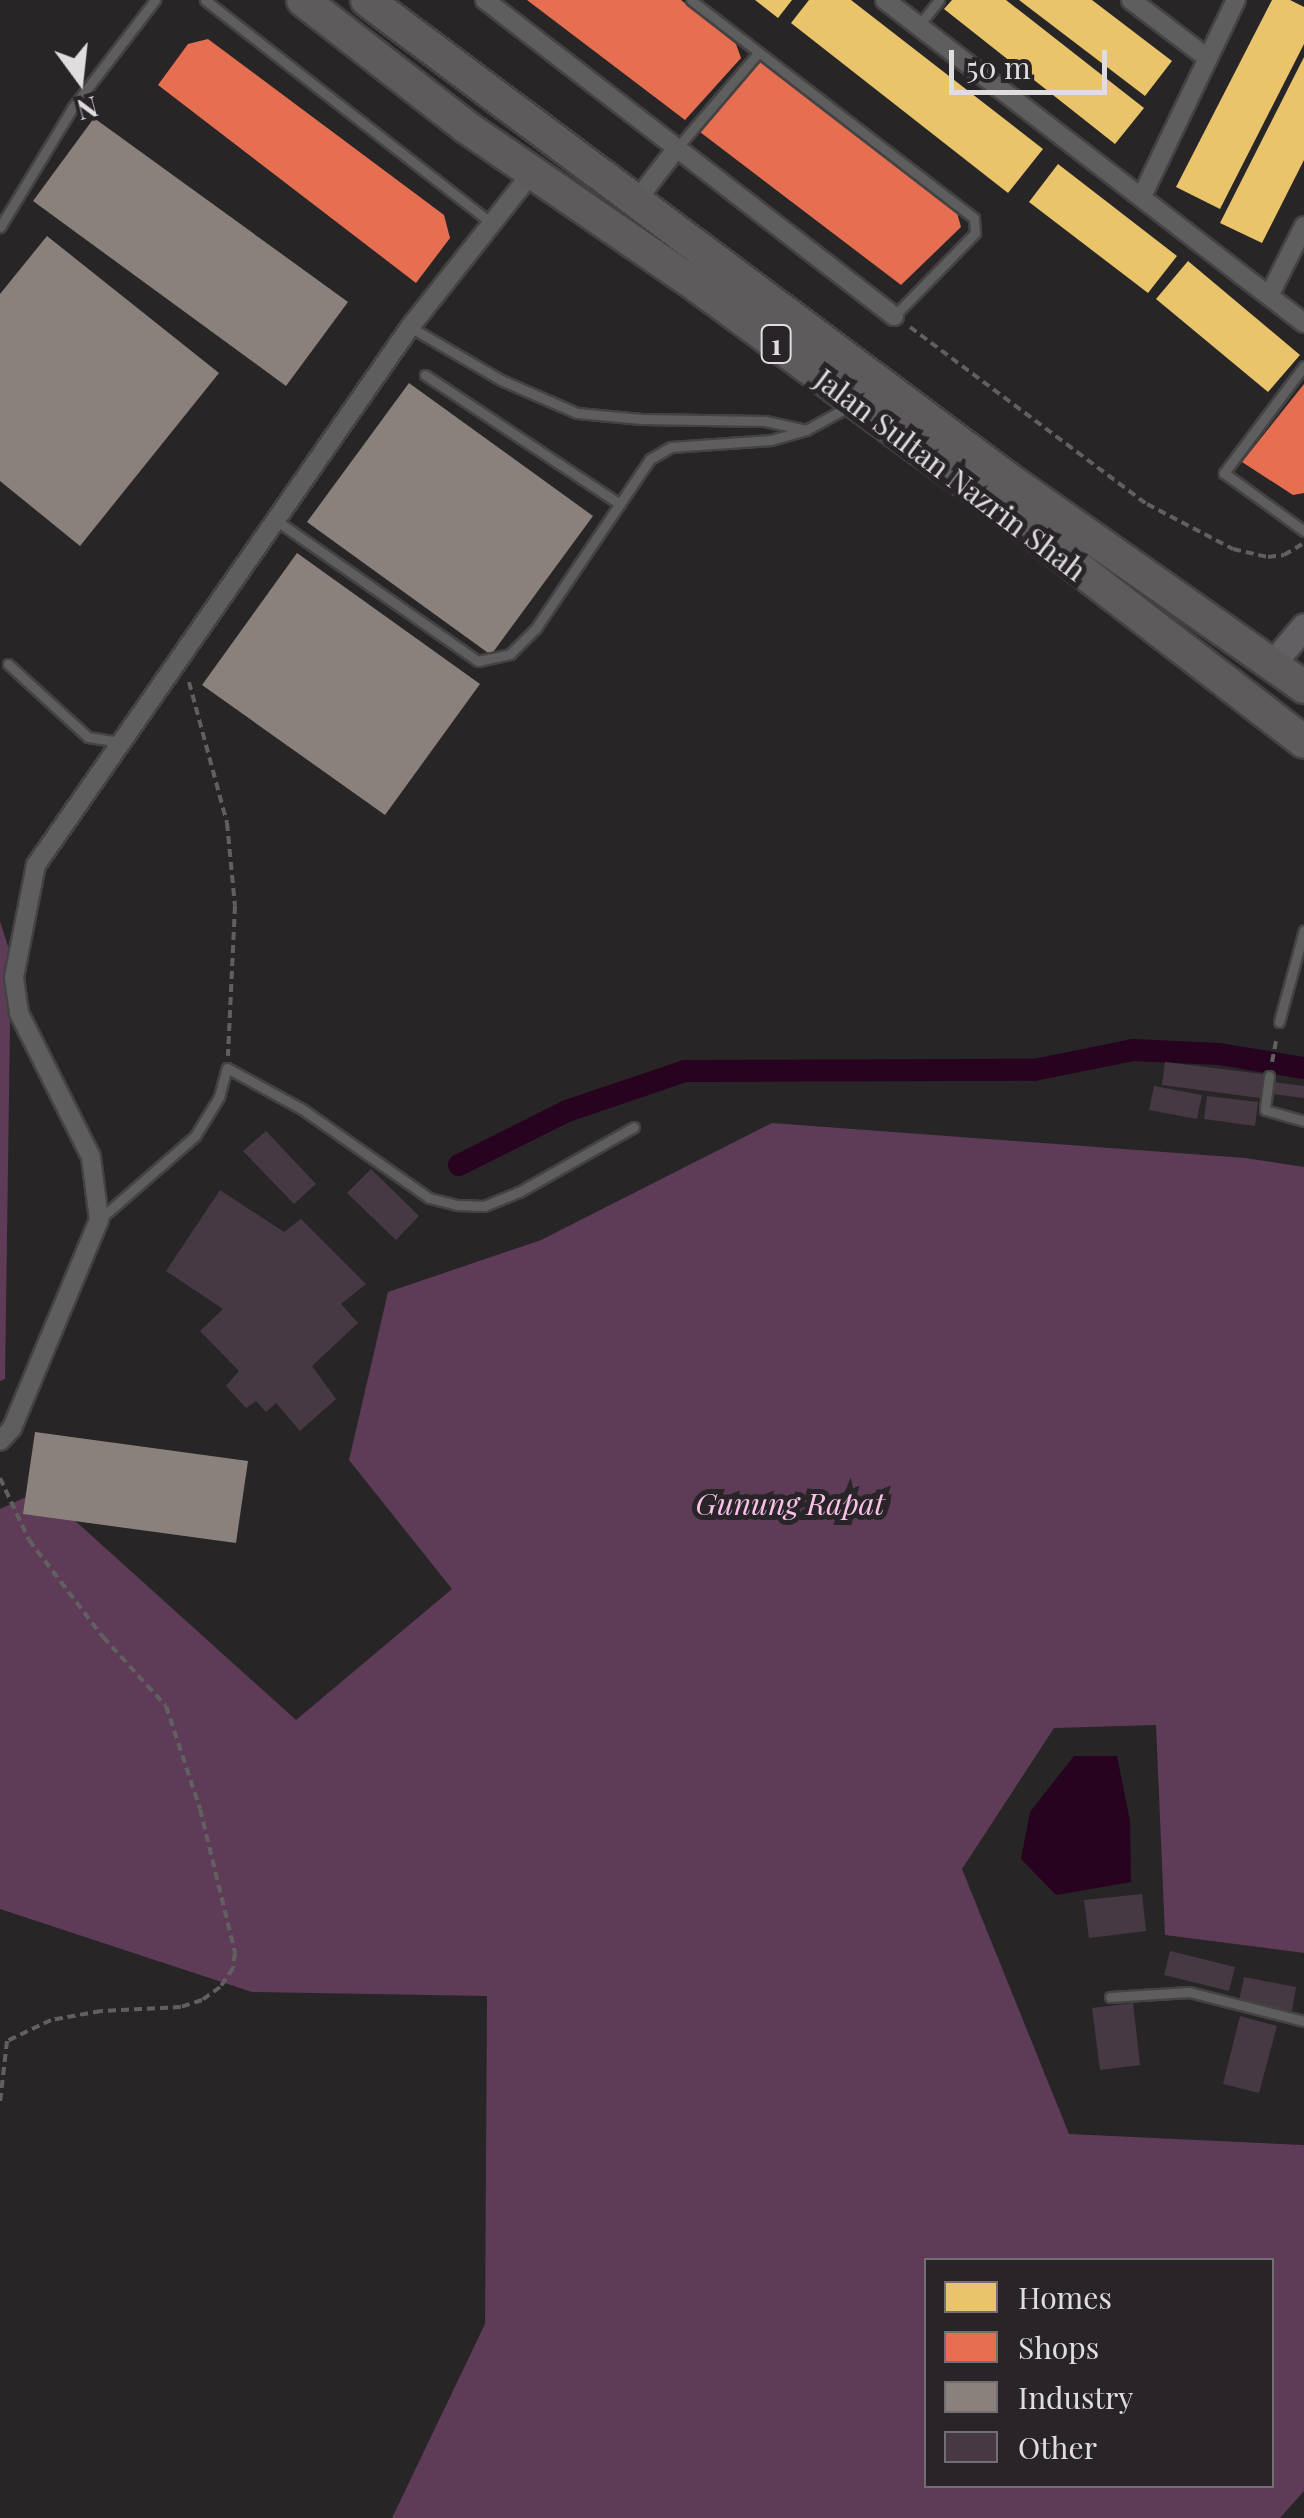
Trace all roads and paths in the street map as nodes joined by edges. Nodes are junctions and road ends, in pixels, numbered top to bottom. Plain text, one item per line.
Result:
1 (154, 0) edge
2 (205, 0) edge
3 (303, 0) edge
4 (367, 0) edge
5 (486, 0) edge
6 (691, 0) edge
7 (885, 0) edge
8 (939, 0) edge
9 (1131, 0) edge
10 (1236, 0) edge
11 (919, 26) junction
12 (758, 53) junction
13 (1206, 57) junction
14 (677, 148) junction
15 (534, 170) junction
16 (1142, 196) junction
17 (636, 200) junction
18 (494, 224) junction
19 (1304, 226) edge
20 (0, 227) edge
21 (1270, 294) junction
22 (894, 316) junction
23 (1304, 323) edge
24 (410, 327) junction
25 (1304, 366) edge
26 (424, 375) dead end
27 (855, 403) junction
28 (806, 430) junction
29 (620, 504) junction
30 (277, 521) junction
31 (1304, 530) edge
32 (1304, 542) edge
33 (1304, 626) edge
34 (1178, 646) junction
35 (184, 658) junction
36 (1274, 663) junction
37 (8, 664) dead end
38 (1304, 687) edge
39 (1304, 738) edge
40 (119, 742) junction
41 (1304, 930) edge
42 (1280, 1022) joint
43 (226, 1068) junction
44 (1269, 1076) joint
45 (1304, 1121) edge
46 (634, 1127) dead end
47 (99, 1220) junction
48 (0, 1441) edge
49 (0, 1478) edge
50 (1110, 1996) dead end
51 (1304, 2021) edge
52 (0, 2102) edge

1 - 20 lane
2 - 18 lane
3 - 15 highway, Jalan Sultan Nazrin Shah / 1
4 - 17 highway, Jalan Sultan Nazrin Shah / 1
5 - 14 street
6 - 12 lane
7 - 11 street
8 - 11 lane
9 - 13 street
10 - 13 street
11 - 16 street
12 - 14 lane
12 - 22 lane
13 - 16 street
14 - 17 street
14 - 22 street
15 - 18 street
15 - 27 highway, Jalan Sultan Nazrin Shah / 1
16 - 21 street
17 - 36 highway, Jalan Sultan Nazrin Shah / 1
18 - 24 street
19 - 21 street
21 - 23 street
22 - 32 path
24 - 28 lane
24 - 30 street
25 - 31 lane
26 - 29 lane
27 - 28 lane
27 - 34 highway, Jalan Sultan Nazrin Shah / 1
28 - 29 lane
29 - 30 lane
30 - 35 street
33 - 36 street
34 - 36 highway
34 - 39 highway, Jalan Sultan Nazrin Shah / 1
35 - 40 street
35 - 43 path
36 - 38 highway, Jalan Sultan Nazrin Shah / 1
36 - 39 highway
37 - 40 lane
40 - 47 street
41 - 42 lane
42 - 44 path
43 - 46 lane
43 - 47 lane
44 - 45 lane
47 - 48 street
49 - 52 path
50 - 51 lane

